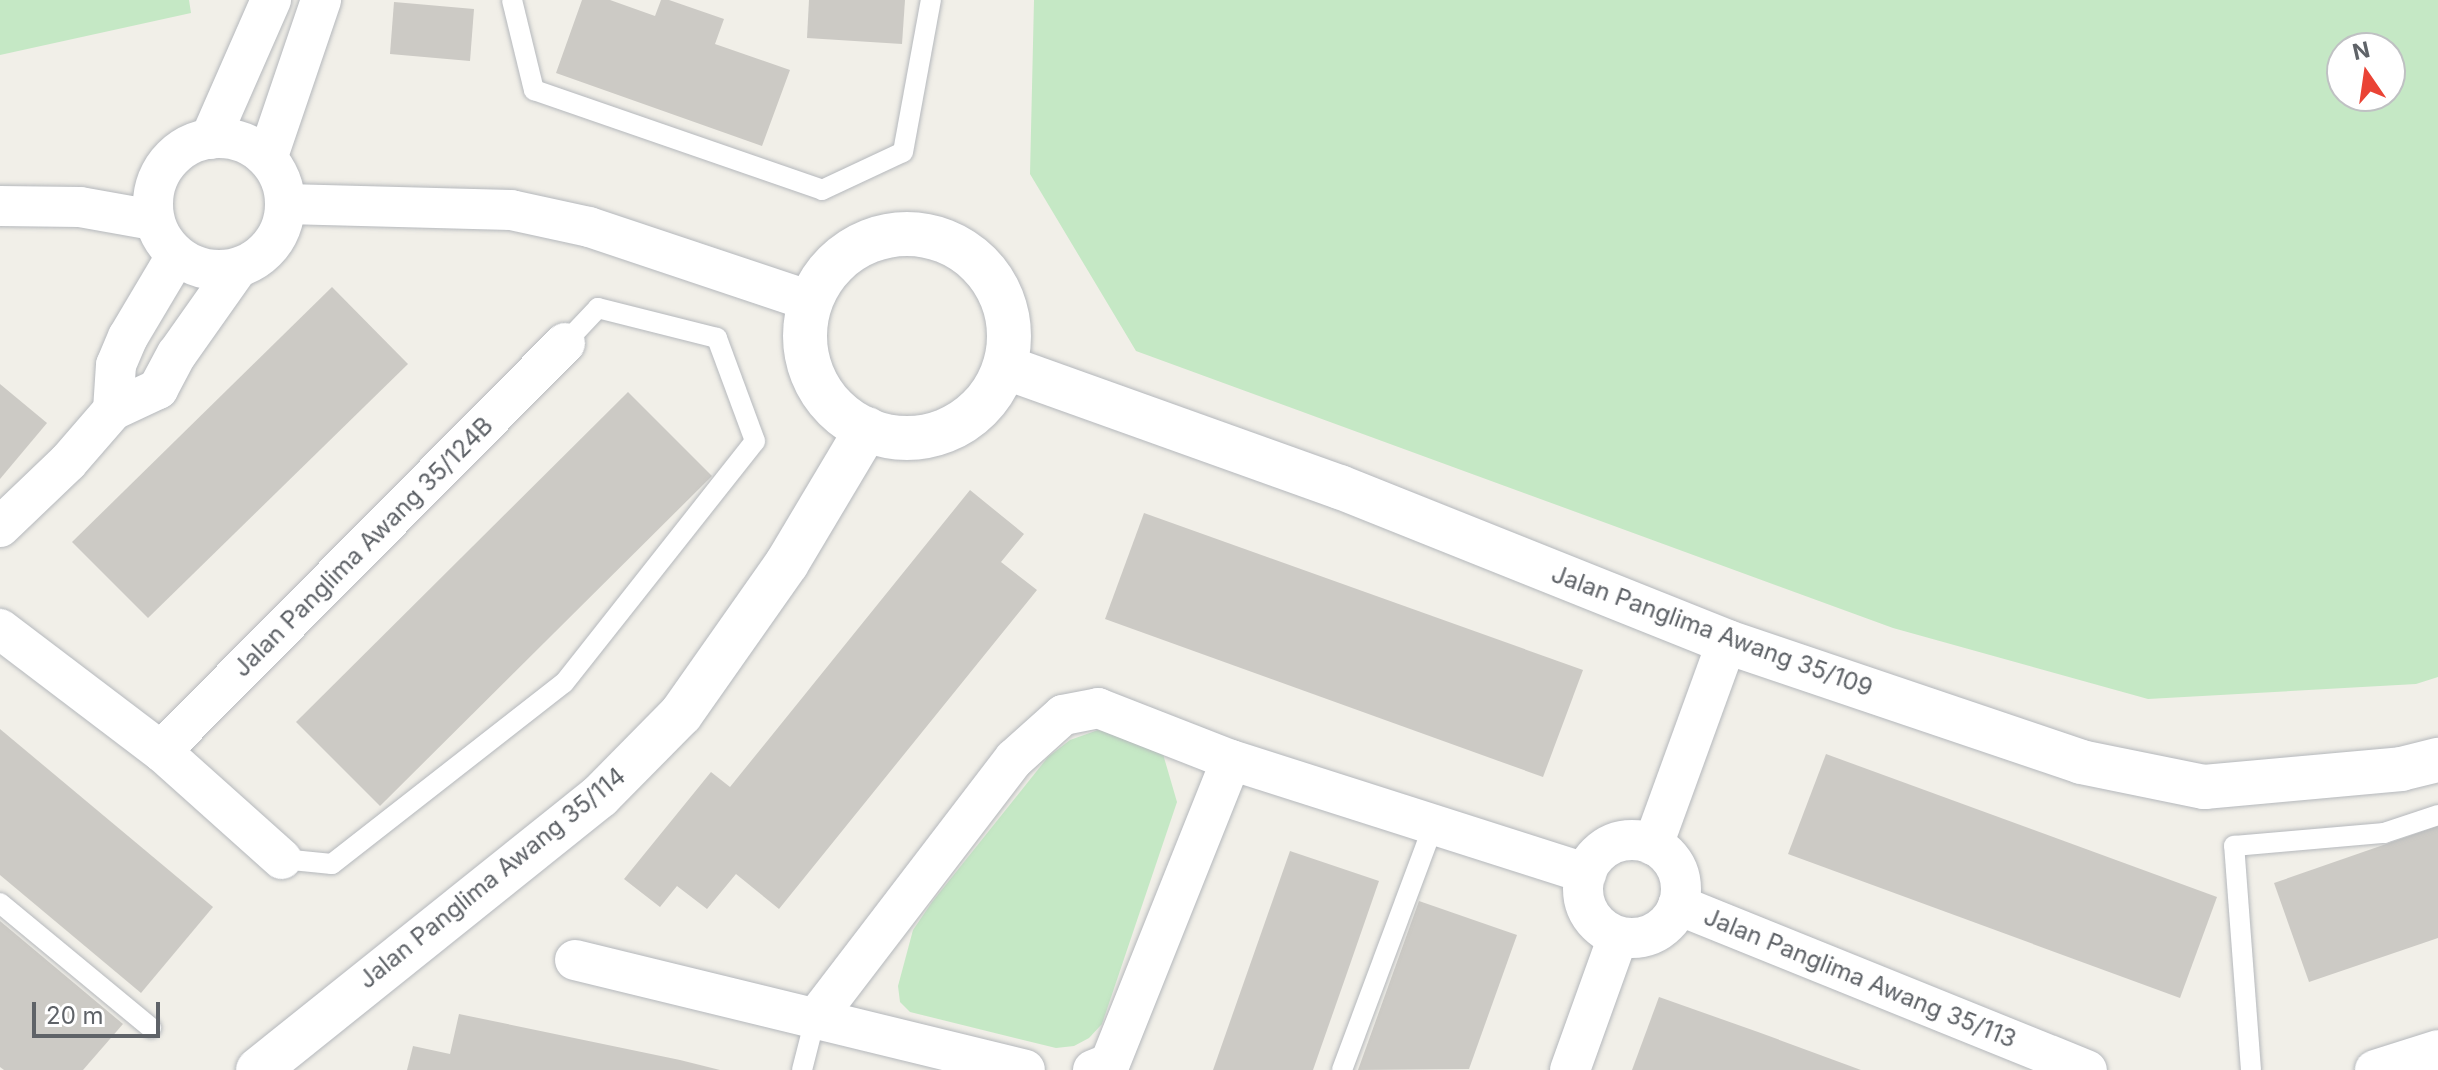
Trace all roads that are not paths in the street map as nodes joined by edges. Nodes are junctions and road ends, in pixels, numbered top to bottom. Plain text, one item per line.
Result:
1 (271, 0) edge
2 (321, 0) edge
3 (512, 0) edge
4 (931, 0) edge
5 (210, 139) junction
6 (268, 156) junction
7 (286, 204) junction
8 (0, 206) edge
9 (153, 220) junction
10 (176, 256) junction
11 (237, 269) junction
12 (810, 301) junction
13 (565, 343) joint
14 (1007, 368) junction
15 (113, 410) junction
16 (867, 429) junction
17 (0, 527) edge
18 (0, 629) edge
19 (1727, 642) junction
20 (161, 751) junction
21 (1231, 760) junction
22 (2438, 760) edge
23 (2438, 815) edge
24 (1433, 826) junction
25 (1653, 845) junction
26 (282, 859) joint
27 (1586, 873) junction
28 (0, 903) edge
29 (1678, 905) junction
30 (1618, 937) junction
31 (575, 960) dead end
32 (815, 1019) junction
33 (151, 1028) dead end
34 (2438, 1050) edge
35 (258, 1070) edge
36 (802, 1070) edge
37 (1025, 1070) edge
38 (1093, 1070) edge
39 (1342, 1070) edge
40 (1570, 1070) edge
41 (2087, 1070) edge
42 (2251, 1070) edge
43 (2375, 1070) edge

1 - 5 street
2 - 6 street
3 - 4 lane
5 - 6 street
5 - 9 street
6 - 7 street
7 - 11 street
7 - 12 street
8 - 9 street
9 - 10 street
10 - 11 street
10 - 15 street
11 - 15 street
12 - 14 street
12 - 16 street
13 - 20 street, Jalan Panglima Awang 35/124B
13 - 26 lane
14 - 16 street
14 - 19 street, Jalan Panglima Awang 35/109
15 - 17 street
16 - 35 street, Jalan Panglima Awang 35/114
18 - 20 street
19 - 22 street, Jalan Panglima Awang 35/109
19 - 25 street
20 - 26 street
21 - 24 street
21 - 32 street
21 - 38 street
23 - 42 lane
24 - 27 street
24 - 39 lane
25 - 27 street
25 - 29 street
27 - 30 street
28 - 33 lane
29 - 30 street
29 - 41 street, Jalan Panglima Awang 35/113
30 - 40 street
31 - 32 street
32 - 36 lane
32 - 37 street
34 - 43 street

